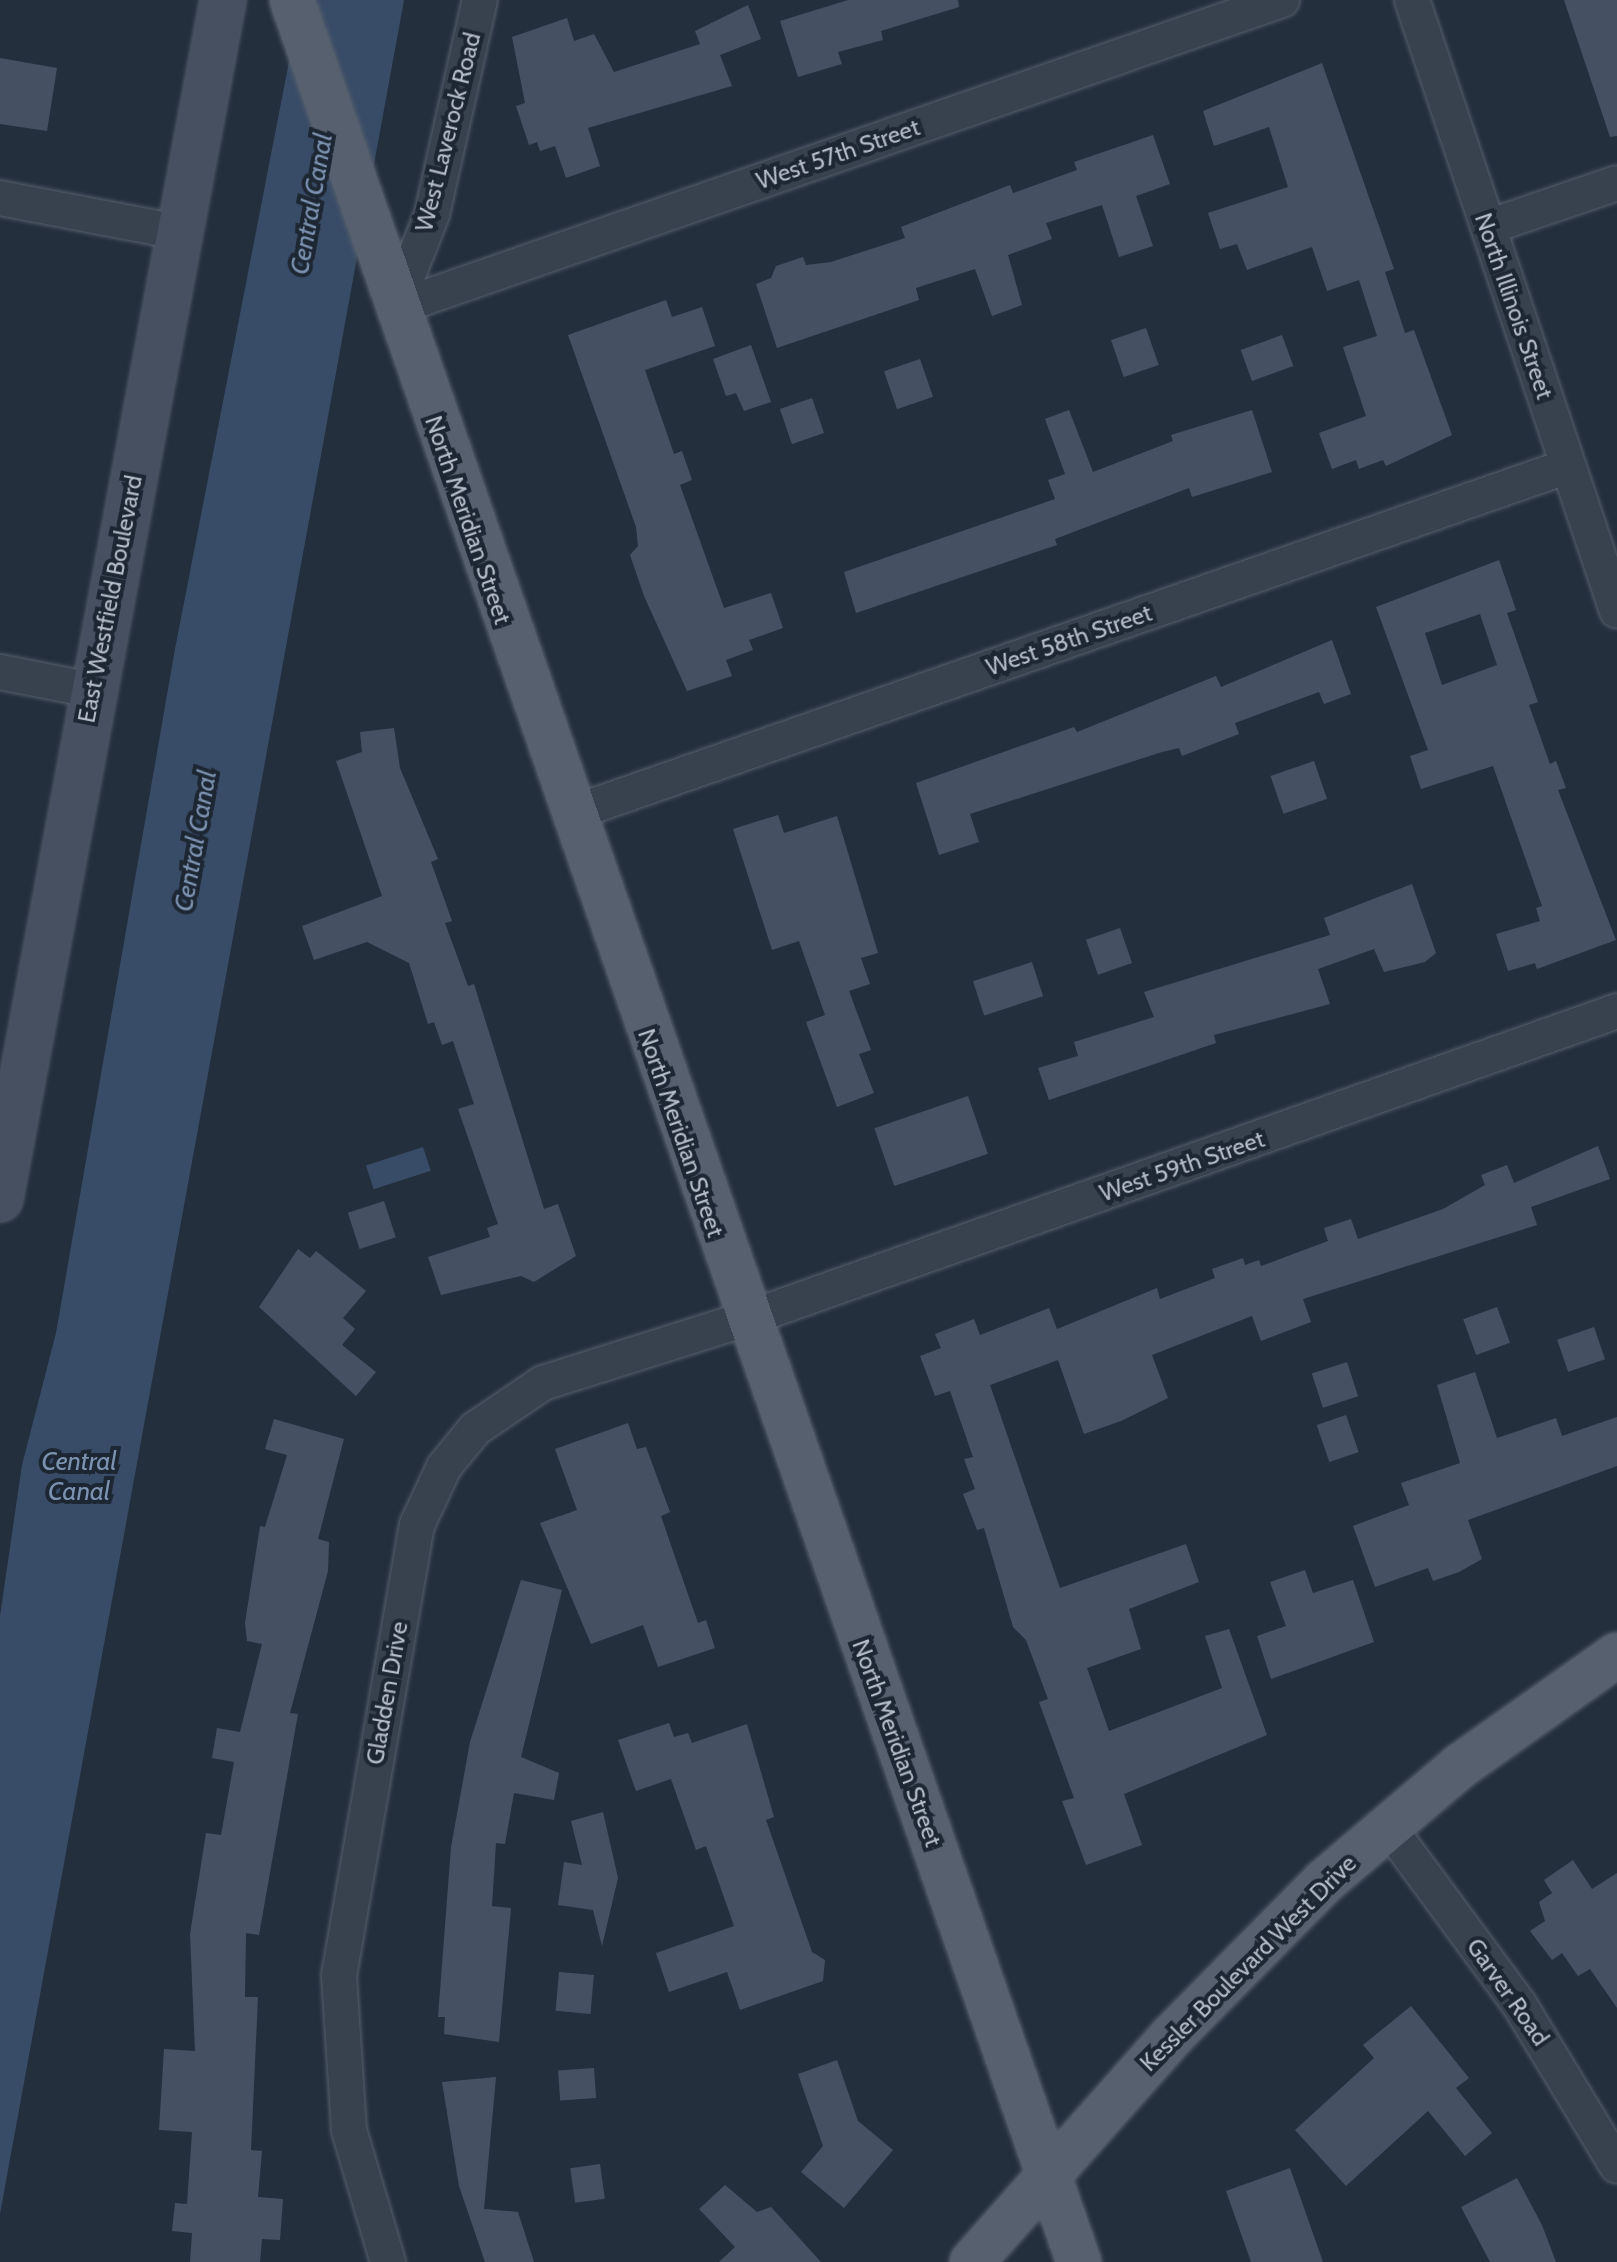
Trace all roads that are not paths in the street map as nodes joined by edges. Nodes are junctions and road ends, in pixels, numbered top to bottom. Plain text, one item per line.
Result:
1 (223, 0) edge
2 (292, 0) edge
3 (480, 0) edge
4 (1282, 0) edge
5 (1412, 0) edge
6 (1617, 183) edge
7 (0, 198) edge
8 (1488, 227) junction
9 (178, 232) junction
10 (395, 308) junction
11 (1568, 466) junction
12 (1617, 611) edge
13 (0, 672) edge
14 (92, 690) junction
15 (570, 814) junction
16 (1617, 1011) edge
17 (0, 1199) edge
18 (746, 1319) junction
19 (1617, 1655) edge
20 (1387, 1825) junction
21 (1617, 2166) edge
22 (1050, 2174) junction
23 (388, 2262) edge
24 (972, 2262) edge
25 (1079, 2262) edge

1 - 9 main road, East Westfield Boulevard
2 - 10 main road, North Meridian Street
3 - 10 street, West Laverock Road
4 - 10 street, West 57th Street
5 - 8 street, North Illinois Street
6 - 8 street
7 - 9 street
8 - 11 street, North Illinois Street
9 - 14 main road, East Westfield Boulevard
10 - 15 main road, North Meridian Street
11 - 12 street, North Illinois Street
11 - 15 street, West 58th Street
13 - 14 street
14 - 17 main road, East Westfield Boulevard
15 - 18 main road, North Meridian Street
16 - 18 street, West 59th Street
18 - 22 main road, North Meridian Street
18 - 23 street, Gladden Drive
19 - 20 main road, Kessler Boulevard West Drive
20 - 21 street, Garver Road
20 - 22 main road, Kessler Boulevard West Drive
22 - 24 main road, Kessler Boulevard West Drive
22 - 25 main road, North Meridian Street

